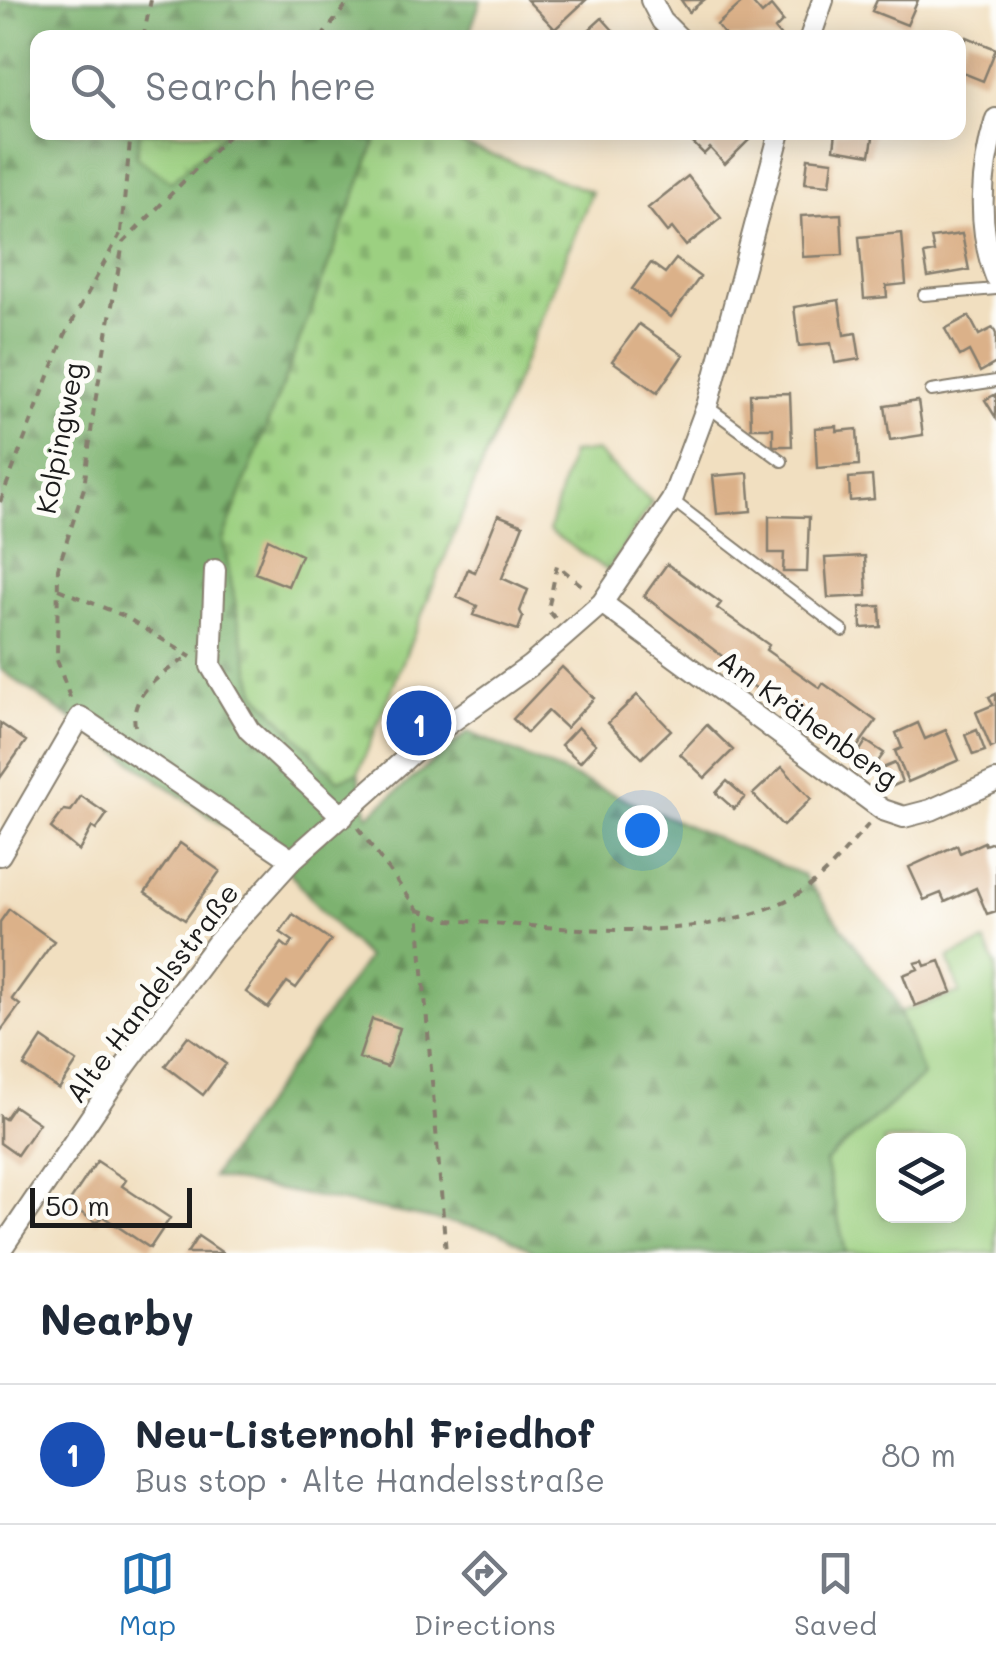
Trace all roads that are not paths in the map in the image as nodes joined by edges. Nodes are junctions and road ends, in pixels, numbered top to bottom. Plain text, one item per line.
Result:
1 (650, 0) edge
2 (823, 0) edge
3 (671, 30) edge
4 (813, 30) edge
5 (996, 119) edge
6 (778, 140) edge
7 (996, 277) edge
8 (996, 288) edge
9 (924, 295) dead end
10 (996, 381) edge
11 (932, 391) dead end
12 (707, 406) junction
13 (782, 460) dead end
14 (672, 500) junction
15 (215, 570) dead end
16 (602, 603) junction
17 (843, 631) dead end
18 (996, 781) edge
19 (344, 815) junction
20 (0, 855) edge
21 (292, 860) junction
22 (0, 1251) edge

1 - 3 street
2 - 4 street
5 - 7 street
6 - 12 street, Alte Handelsstraße
8 - 9 lane
10 - 11 lane
12 - 13 lane
12 - 14 street, Alte Handelsstraße
14 - 16 street, Alte Handelsstraße
14 - 17 lane
15 - 19 street
16 - 18 street, Am Krähenberg
16 - 19 street, Alte Handelsstraße
19 - 21 street, Alte Handelsstraße
20 - 21 street
21 - 22 street, Alte Handelsstraße

